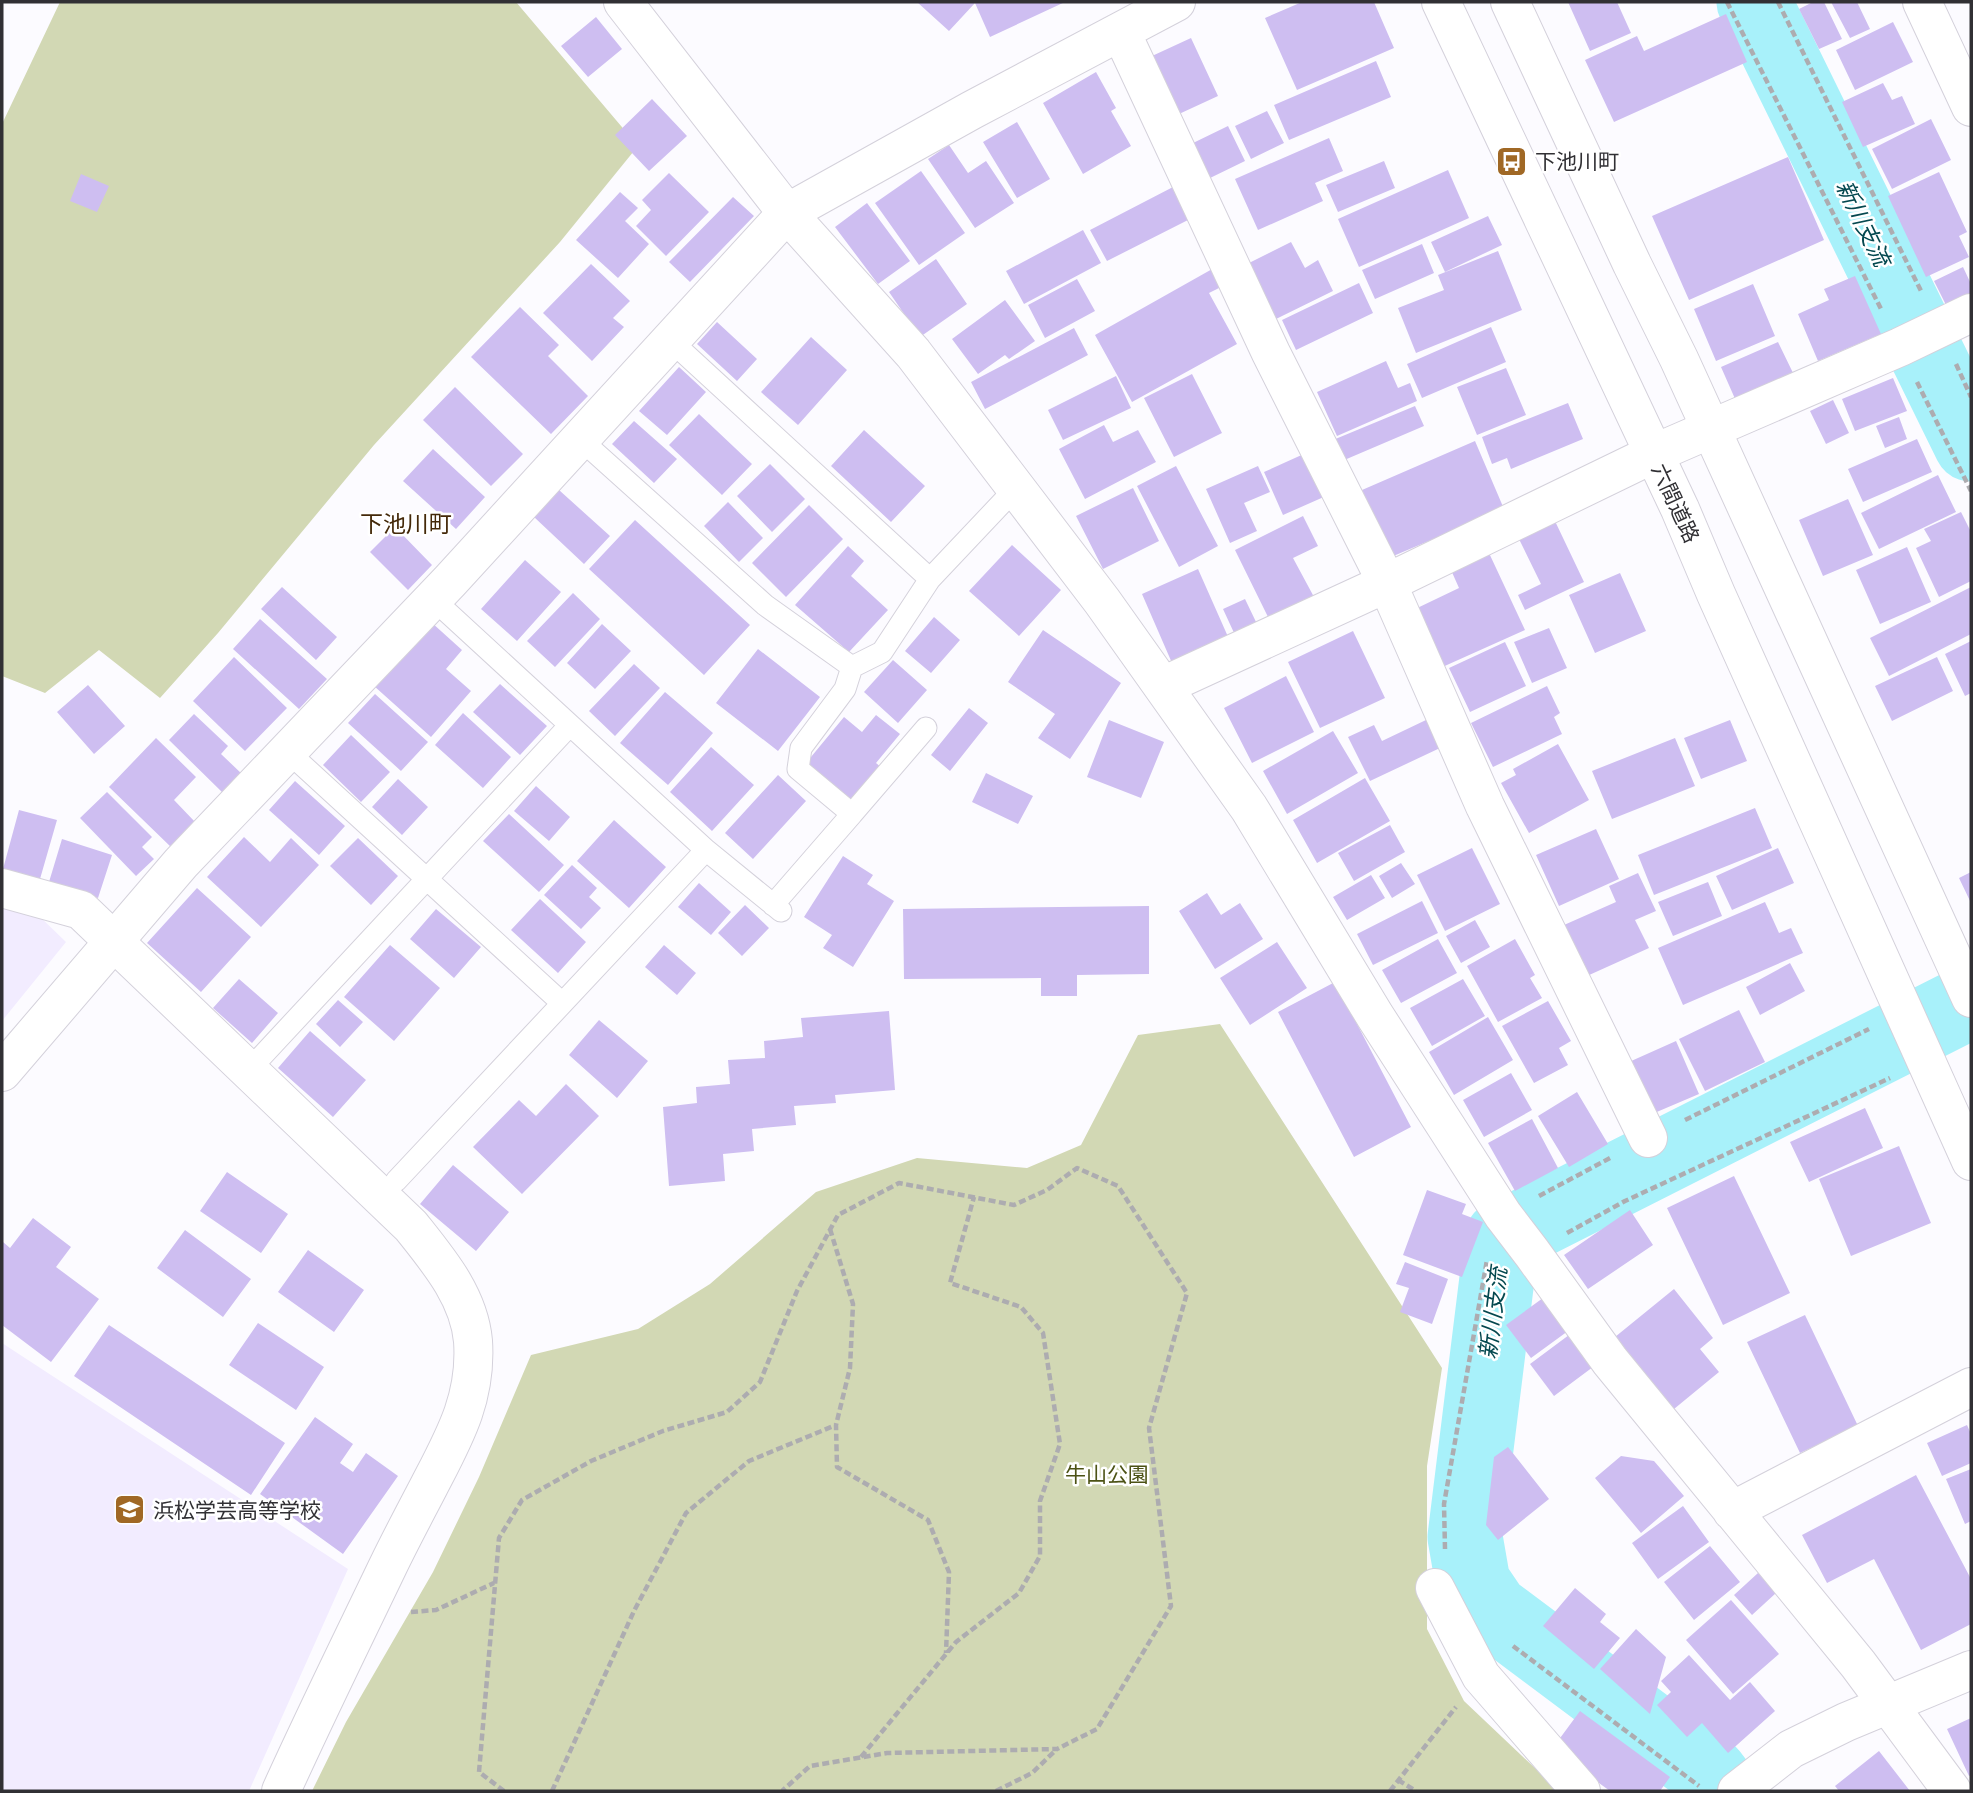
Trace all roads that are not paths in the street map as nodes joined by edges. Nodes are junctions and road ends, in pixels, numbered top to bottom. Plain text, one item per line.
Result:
1 (625, 2) edge
2 (1176, 2) edge
3 (1441, 2) edge
4 (1510, 2) edge
5 (1922, 2) edge
6 (1121, 32) junction
7 (1971, 107) edge
8 (787, 213) junction
9 (1955, 320) edge
10 (670, 340) junction
11 (1712, 429) junction
12 (580, 439) junction
13 (1653, 454) junction
14 (1016, 488) junction
15 (930, 579) junction
16 (1387, 583) junction
17 (433, 599) junction
18 (852, 667) junction
19 (1163, 686) junction
20 (570, 724) junction
21 (926, 728) dead end
22 (287, 751) junction
23 (852, 814) junction
24 (706, 850) junction
25 (426, 878) junction
26 (2, 888) edge
27 (113, 942) junction
28 (1967, 990) edge
29 (562, 1003) junction
30 (2, 1072) edge
31 (248, 1072) junction
32 (1648, 1138) road end
33 (1971, 1161) edge
34 (396, 1181) dead end
35 (1971, 1387) edge
36 (1732, 1511) junction
37 (1435, 1588) dead end
38 (1971, 1670) edge
39 (1888, 1705) junction
40 (1727, 1790) edge
41 (281, 1791) edge
42 (1581, 1791) edge
43 (1952, 1791) edge

1 - 8 street
2 - 6 street
3 - 13 street, 六間道路
4 - 11 street
5 - 7 street
6 - 8 street
6 - 16 street
8 - 10 street
8 - 14 street
9 - 11 street
10 - 12 street
10 - 15 lane
11 - 13 street
11 - 28 street
12 - 17 street
12 - 18 lane
13 - 16 street
13 - 33 street, 六間道路
14 - 15 lane
14 - 19 street
15 - 18 lane
16 - 19 street
16 - 32 street
17 - 20 lane
17 - 22 street
18 - 23 lane
19 - 36 street
20 - 24 lane
20 - 25 lane
21 - 23 lane
22 - 25 lane
22 - 27 street
23 - 24 lane
24 - 29 lane
25 - 29 lane
25 - 31 lane
26 - 27 street
27 - 30 street
27 - 31 street
29 - 34 lane
31 - 41 street
35 - 36 street
36 - 39 street
37 - 42 street
38 - 39 street
39 - 40 street
39 - 43 street

